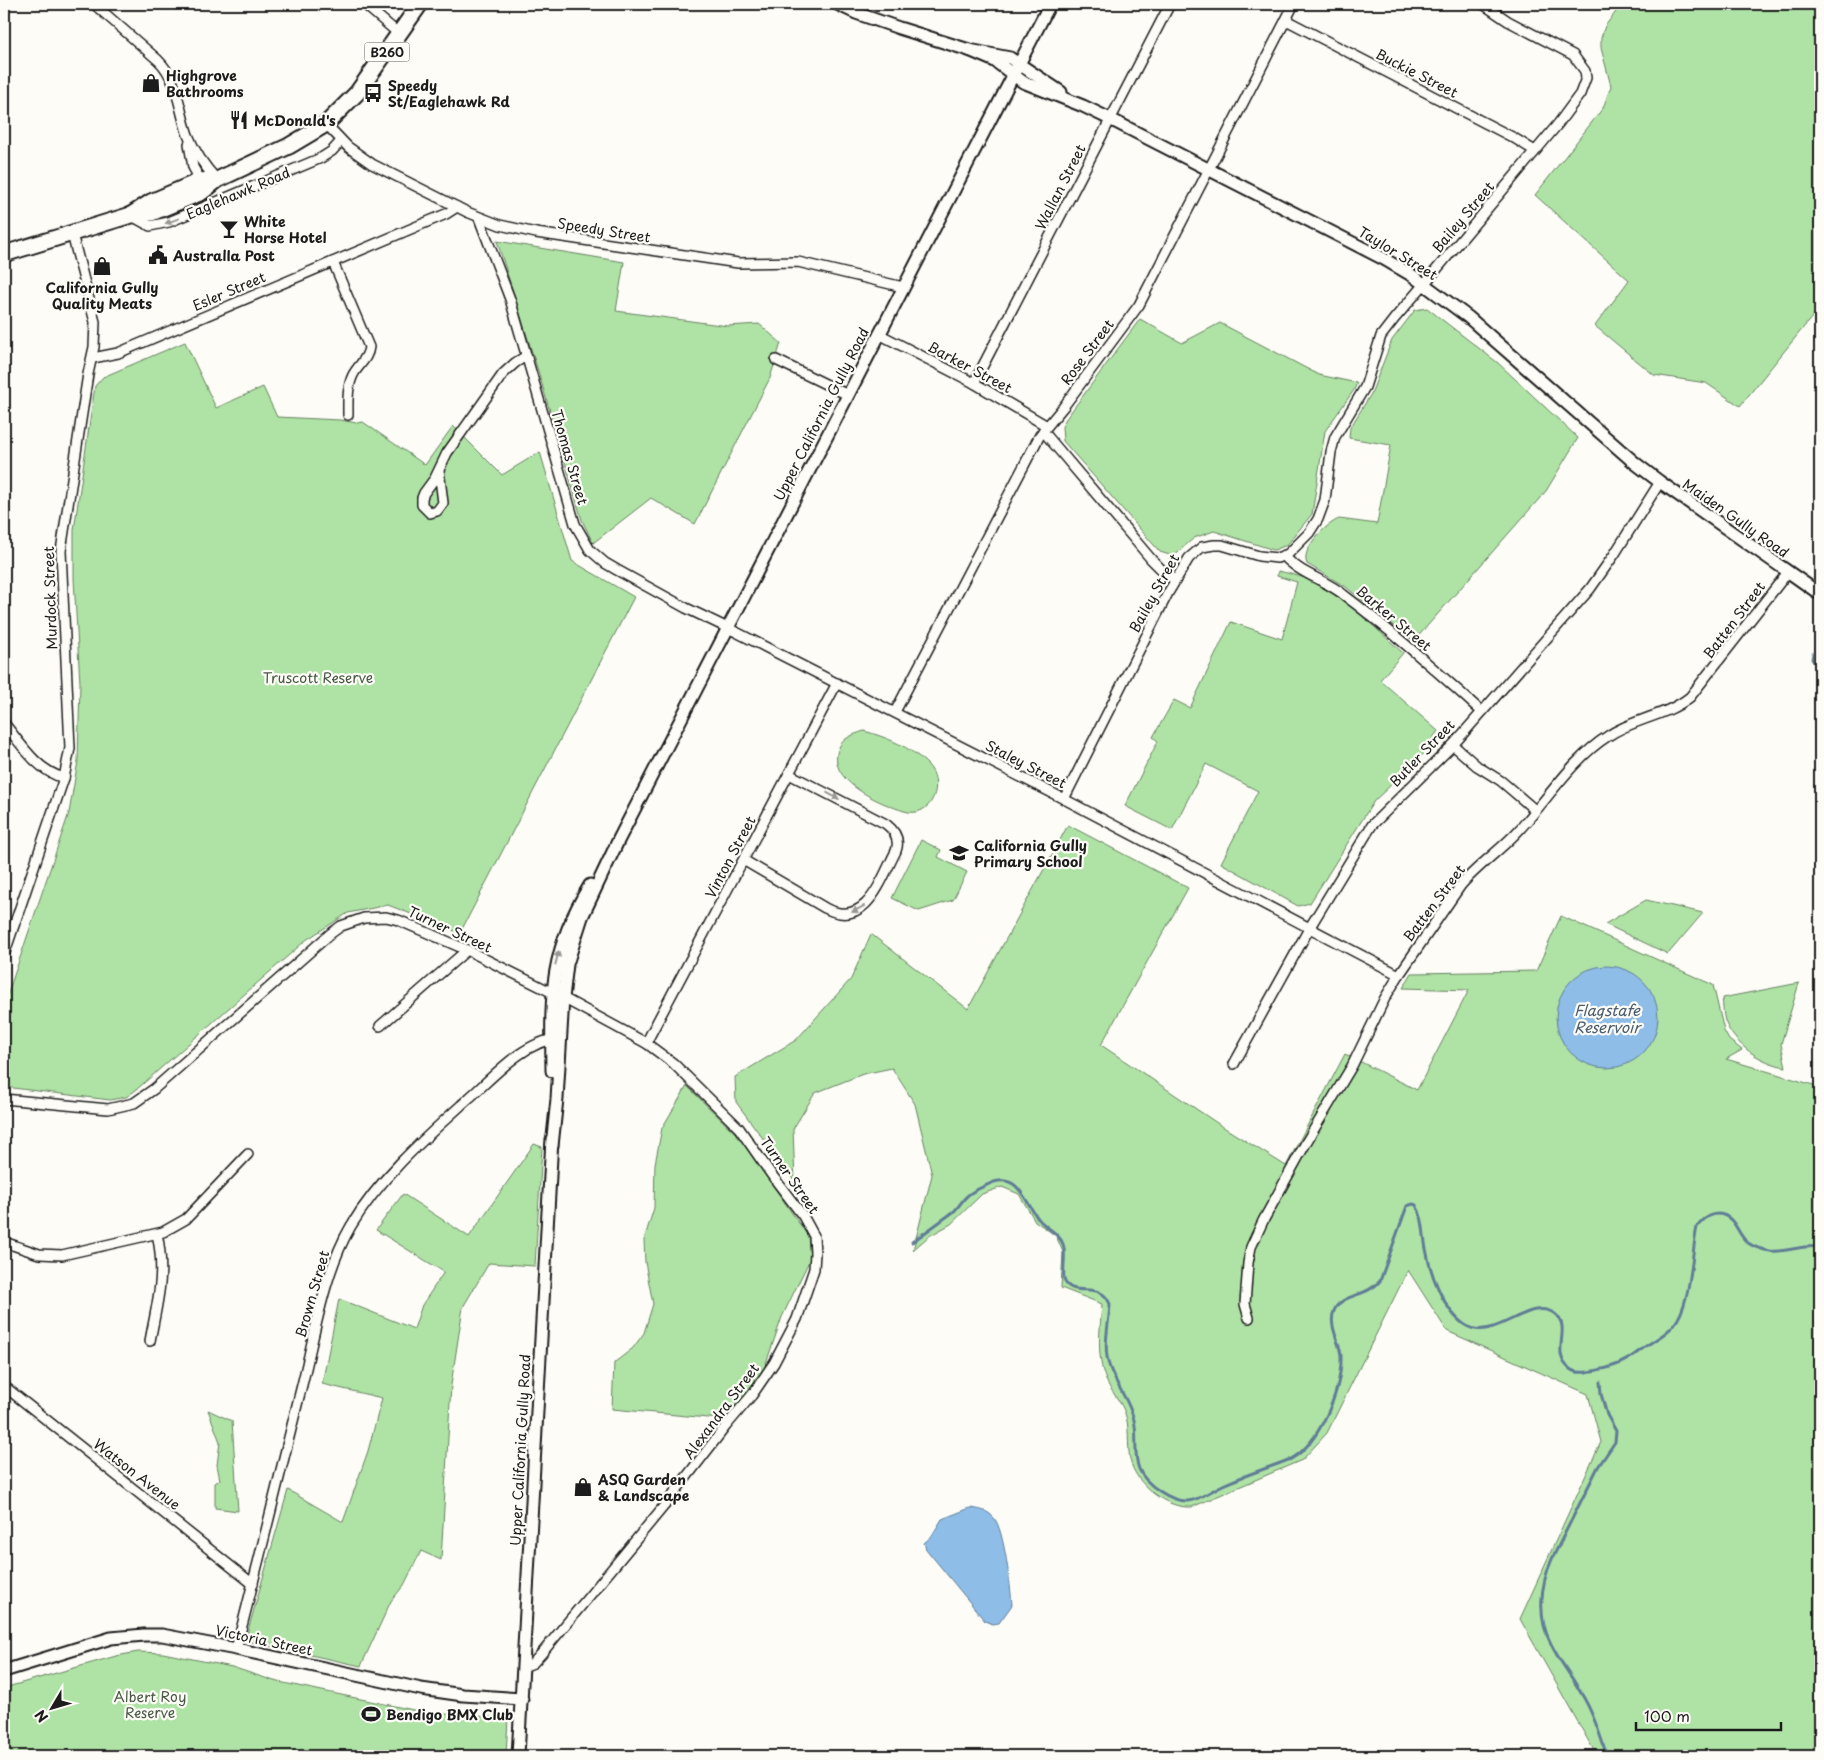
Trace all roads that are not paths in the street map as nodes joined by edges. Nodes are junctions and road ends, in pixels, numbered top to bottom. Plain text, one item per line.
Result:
1 (94, 4) edge
2 (364, 4) edge
3 (420, 4) edge
4 (837, 4) edge
5 (1050, 4) edge
6 (1170, 4) edge
7 (1294, 4) edge
8 (1483, 4) edge
9 (1286, 20) junction
10 (399, 34) junction
11 (970, 50) junction
12 (1019, 63) junction
13 (1013, 75) junction
14 (1083, 106) junction
15 (1110, 119) junction
16 (326, 124) junction
17 (188, 134) junction
18 (342, 141) junction
19 (1535, 151) junction
20 (1208, 168) junction
21 (208, 183) junction
22 (457, 207) junction
23 (131, 215) junction
24 (480, 218) junction
25 (72, 234) junction
26 (4, 254) edge
27 (333, 262) junction
28 (1424, 284) junction
29 (903, 287) junction
30 (879, 334) junction
31 (526, 356) junction
32 (92, 358) junction
33 (776, 360) dead end
34 (974, 383) junction
35 (848, 395) junction
36 (348, 415) dead end
37 (1045, 428) junction
38 (439, 470) dead end
39 (1660, 482) junction
40 (1284, 556) junction
41 (1788, 572) junction
42 (1175, 580) junction
43 (1820, 594) edge
44 (728, 628) junction
45 (837, 683) junction
46 (1481, 711) junction
47 (895, 712) junction
48 (4, 724) edge
49 (1453, 745) junction
50 (789, 774) junction
51 (64, 778) junction
52 (1064, 799) junction
53 (1535, 810) junction
54 (619, 839) junction
55 (744, 861) junction
56 (1310, 927) junction
57 (467, 950) junction
58 (4, 955) edge
59 (1399, 975) junction
60 (552, 993) junction
61 (563, 998) junction
62 (380, 1026) dead end
63 (555, 1039) junction
64 (646, 1043) junction
65 (1234, 1064) dead end
66 (4, 1099) edge
67 (248, 1154) dead end
68 (156, 1234) junction
69 (814, 1236) joint
70 (4, 1242) edge
71 (1249, 1318) dead end
72 (150, 1341) dead end
73 (4, 1386) edge
74 (253, 1584) junction
75 (236, 1649) junction
76 (523, 1667) junction
77 (4, 1671) edge
78 (522, 1699) junction
79 (518, 1756) edge

1 - 17 street
2 - 10 street
3 - 10 main road, Eaglehawk Road / B260
4 - 11 street, Taylor Street
5 - 12 street, Upper California Gully Road
6 - 15 street, Wallan Street
7 - 9 street, Rose Street
8 - 19 street, Bailey Street
9 - 19 street, Buckie Street
9 - 20 street, Rose Street
10 - 16 main road, Eaglehawk Road / B260
11 - 12 street, Taylor Street
11 - 13 street, Taylor Street
12 - 13 street, Upper California Gully Road
12 - 14 street, Taylor Street
13 - 14 street, Taylor Street
13 - 29 street, Upper California Gully Road
14 - 15 street, Taylor Street
15 - 20 street, Taylor Street
15 - 34 street, Wallan Street
16 - 18 street, Speedy Street
16 - 21 main road, Eaglehawk Road / B260
17 - 21 street
17 - 21 street
18 - 22 street, Speedy Street
18 -> 23 street, Eaglehawk Road
19 - 28 street, Bailey Street
20 - 28 street, Taylor Street
20 - 37 street, Rose Street
21 - 23 main road, Eaglehawk Road / B260
22 - 24 street, Speedy Street
22 - 27 street, Esler Street
23 - 25 main road, Eaglehawk Road / B260
24 - 29 street, Speedy Street
24 - 31 street, Thomas Street
25 - 26 main road, Eaglehawk Road / B260
25 - 32 street, Murdock Street
27 - 32 street, Esler Street
27 - 36 street
28 - 39 street, Taylor Street
28 - 40 street, Bailey Street
29 - 30 street, Upper California Gully Road
30 - 34 street, Barker Street
30 - 35 street, Upper California Gully Road
31 - 38 street
31 - 44 street, Thomas Street
32 - 51 street, Murdock Street
33 - 35 street
34 - 37 street, Barker Street
35 - 44 street, Upper California Gully Road
37 - 42 street, Barker Street
37 - 47 street, Rose Street
39 - 41 street, Maiden Gully Road
39 - 46 street, Butler Street
40 - 42 street, Bailey Street
40 - 46 street, Barker Street
41 - 43 street, Maiden Gully Road
41 - 53 street, Batten Street
42 - 52 street, Bailey Street
44 - 45 street, Staley Street
44 - 54 street, Upper California Gully Road
45 - 47 street, Staley Street
45 - 50 street, Vinton Street
46 - 49 street, Butler Street
47 - 52 street, Staley Street
48 - 51 street
49 - 53 street
49 - 56 street, Butler Street
50 - 55 street, Vinton Street
50 -> 55 street
51 - 58 street, Murdock Street
52 - 56 street, Staley Street
53 - 59 street, Batten Street
60 -> 54 street, Upper California Gully Road
54 - 61 street, Upper California Gully Road
55 - 64 street, Vinton Street
56 - 59 street, Staley Street
56 - 65 street, Butler Street
57 - 60 street, Turner Street
57 - 62 street
57 - 66 street, Turner Street
59 - 71 street, Batten Street
60 - 61 street, Turner Street
60 - 63 street, Upper California Gully Road
61 - 63 street, Upper California Gully Road
61 - 64 street, Turner Street
63 - 74 street, Brown Street
63 - 76 street, Upper California Gully Road
64 - 69 street, Turner Street
67 - 68 street
68 - 70 street
68 - 72 street
69 - 76 street, Alexandra Street
73 - 74 street, Watson Avenue
74 - 75 street, Brown Street
75 - 77 street, Victoria Street
75 - 78 street, Victoria Street
76 - 78 street, Upper California Gully Road
78 - 79 street, Upper California Gully Road

